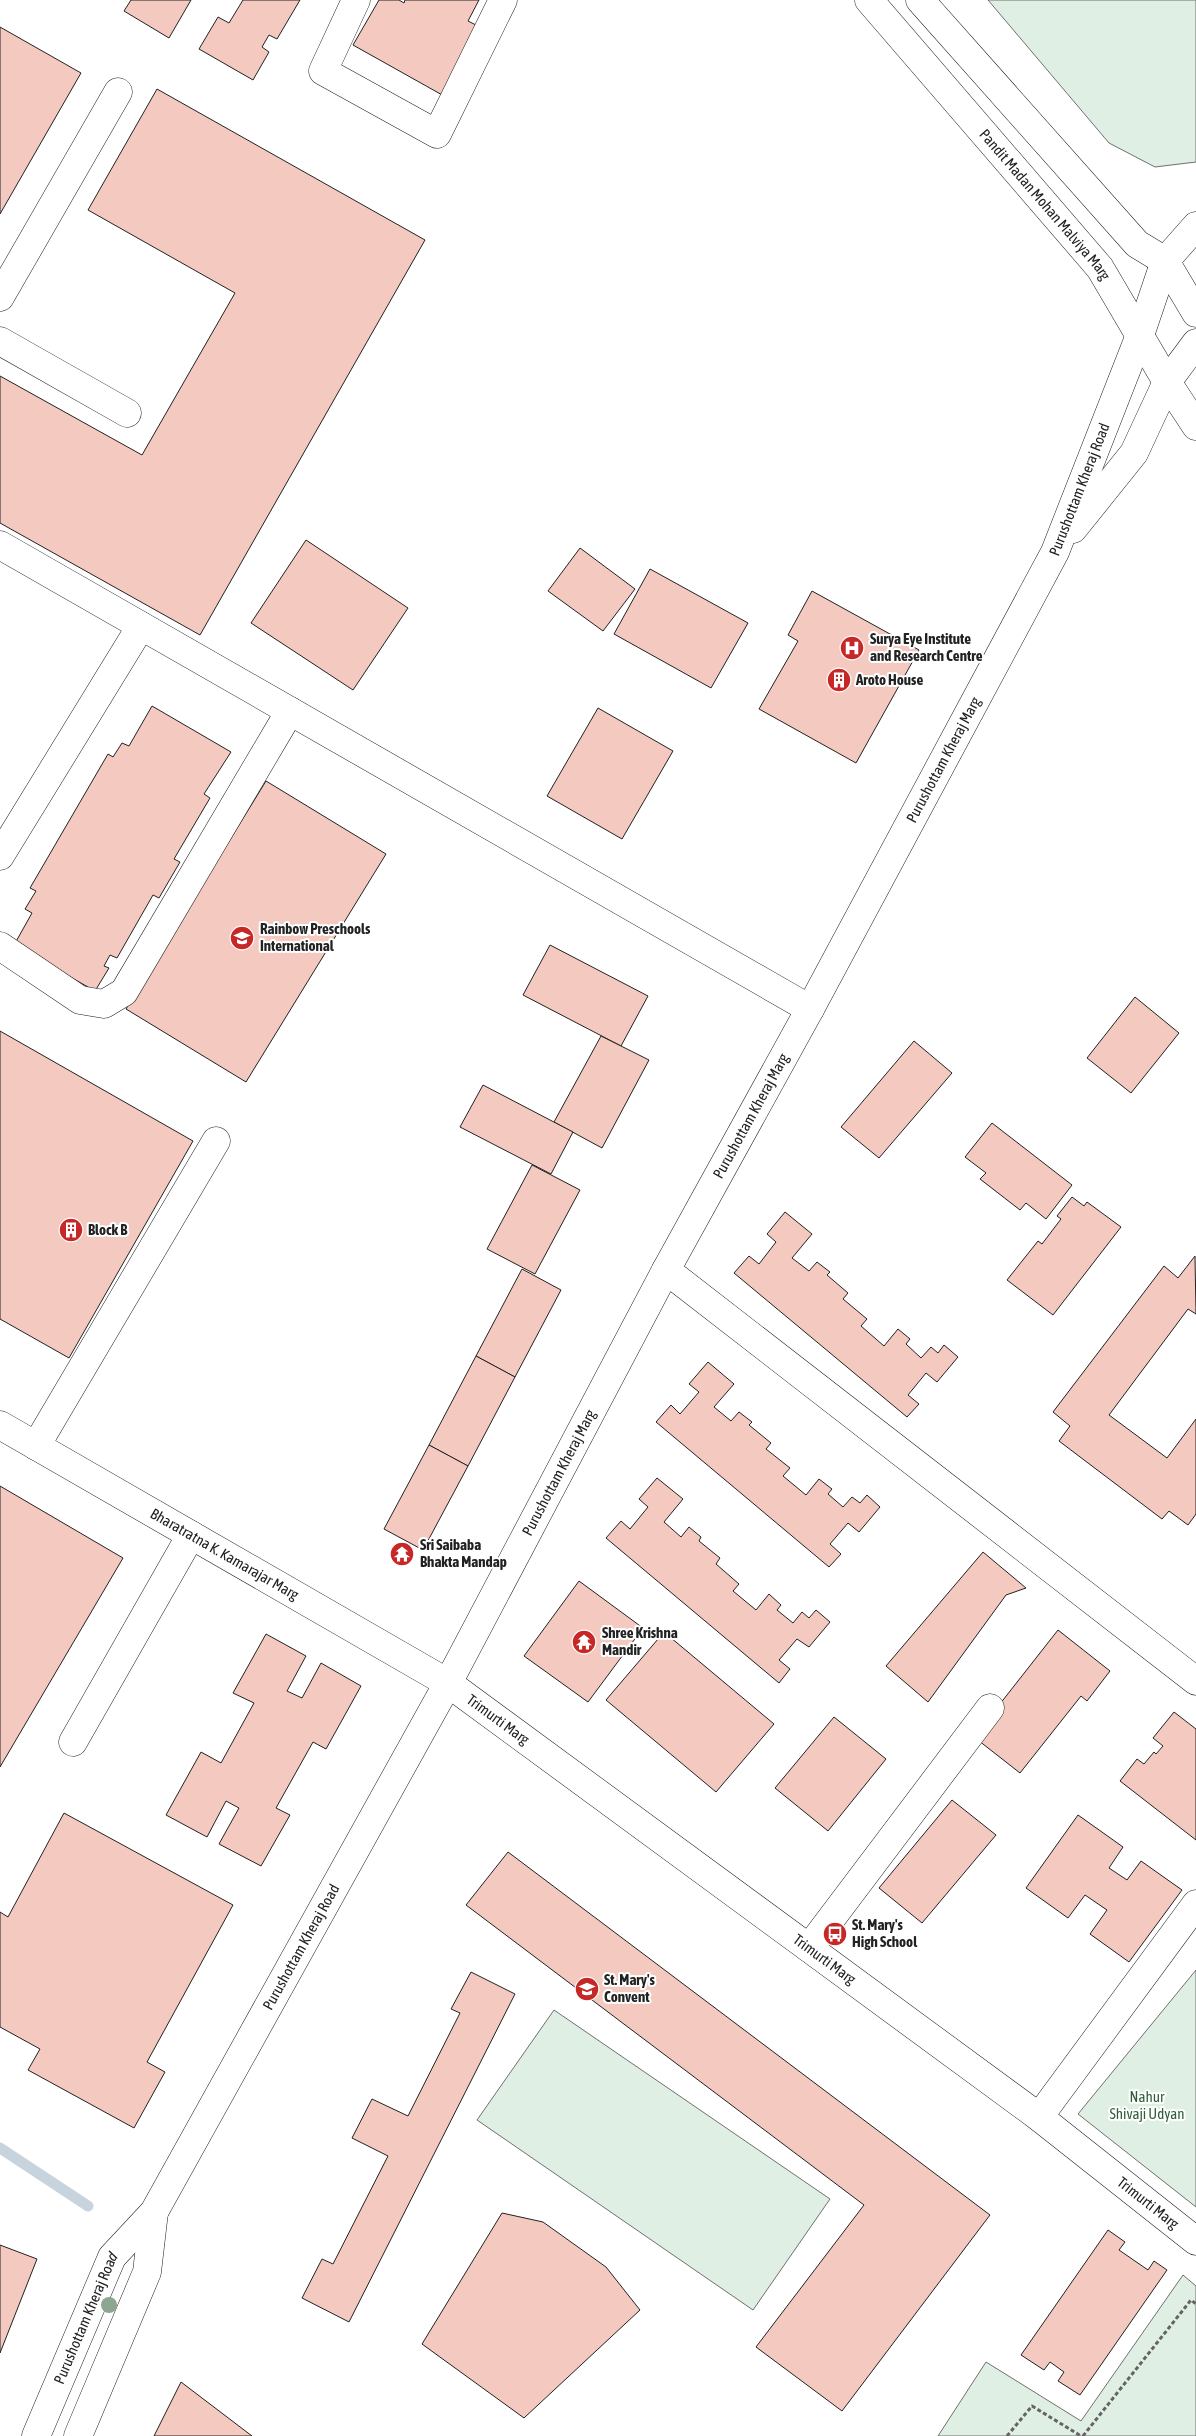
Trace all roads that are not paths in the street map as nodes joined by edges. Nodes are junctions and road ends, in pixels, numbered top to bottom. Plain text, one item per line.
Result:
1 (356, 0) edge
2 (503, 0) edge
3 (869, 0) edge
4 (920, 0) edge
5 (118, 92) dead end
6 (1196, 226) edge
7 (1165, 261) junction
8 (0, 297) edge
9 (1196, 313) edge
10 (1140, 335) junction
11 (0, 341) edge
12 (1196, 343) edge
13 (1167, 382) junction
14 (127, 413) dead end
15 (1196, 426) edge
16 (0, 545) edge
17 (1055, 552) junction
18 (141, 626) junction
19 (290, 711) junction
20 (0, 856) edge
21 (0, 946) edge
22 (810, 1009) junction
23 (216, 1141) dead end
24 (666, 1270) junction
25 (0, 1425) edge
26 (36, 1446) junction
27 (191, 1535) junction
28 (1196, 1682) edge
29 (448, 1683) junction
30 (990, 1708) dead end
31 (73, 1742) dead end
32 (1196, 1904) edge
33 (809, 1948) junction
34 (1039, 2117) junction
35 (154, 2212) junction
36 (1196, 2241) edge
37 (62, 2374) junction
38 (98, 2389) junction
39 (36, 2436) edge
40 (78, 2436) edge

1 - 2 street
3 - 10 street, Pandit Madan Mohan Malviya Marg
4 - 7 street
5 - 8 street
6 - 7 street, Purushottam Kheraj Road
7 - 9 street
7 - 10 street, Purushottam Kheraj Road
10 - 13 street, Pandit Madan Mohan Malviya Marg
10 - 17 street, Purushottam Kheraj Road
11 - 14 street
12 - 13 street, Purushottam Kheraj Road
13 - 15 street, Pandit Madan Mohan Malviya Marg
13 - 17 street, Purushottam Kheraj Road
16 - 18 street
17 - 22 street, Purushottam Kheraj Marg
18 - 19 street
18 - 20 street
19 - 21 street
19 - 22 street
22 - 24 street, Purushottam Kheraj Marg
23 - 26 street
24 - 28 street
24 - 29 street, Purushottam Kheraj Marg
25 - 26 street, Bharatratna K. Kamarajar Marg
26 - 27 street, Bharatratna K. Kamarajar Marg
27 - 29 street, Bharatratna K. Kamarajar Marg
27 - 31 street
29 - 33 street, Trimurti Marg
29 - 35 street, Purushottam Kheraj Road
30 - 33 street
32 - 34 street
33 - 34 street, Trimurti Marg
34 - 36 street, Trimurti Marg
35 - 37 street, Purushottam Kheraj Road
35 - 38 street, Purushottam Kheraj Road
37 - 38 street
37 - 39 street, Purushottam Kheraj Road
38 - 40 street, Purushottam Kheraj Road

